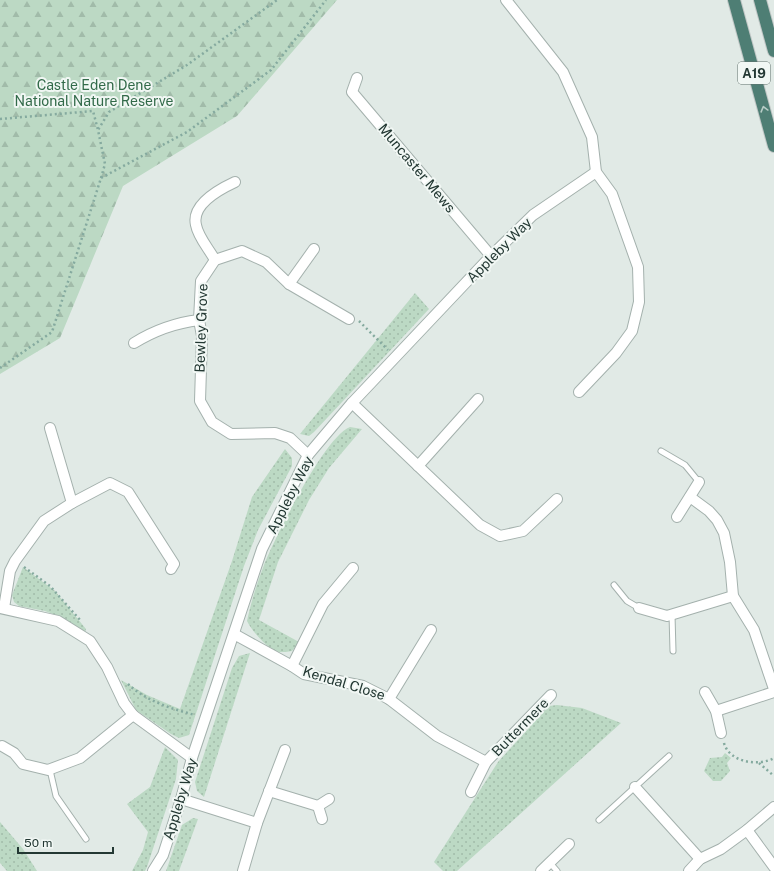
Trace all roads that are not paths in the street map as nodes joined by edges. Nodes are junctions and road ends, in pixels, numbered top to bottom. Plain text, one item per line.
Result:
1 (506, 0) edge
2 (734, 0) edge
3 (760, 0) edge
4 (774, 51) edge
5 (357, 78) dead end
6 (774, 146) edge
7 (596, 172) junction
8 (235, 182) dead end
9 (314, 249) dead end
10 (491, 256) junction
11 (215, 260) junction
12 (289, 284) junction
13 (350, 319) road end
14 (199, 320) junction
15 (134, 343) dead end
16 (579, 392) dead end
17 (478, 399) dead end
18 (352, 403) junction
19 (50, 428) dead end
20 (661, 451) dead end
21 (308, 455) junction
22 (418, 466) junction
23 (699, 482) joint
24 (690, 497) junction
25 (557, 499) dead end
26 (72, 502) junction
27 (677, 517) dead end
28 (353, 568) dead end
29 (171, 569) dead end
30 (614, 585) dead end
31 (733, 596) junction
32 (2, 608) edge
33 (638, 608) joint
34 (672, 615) junction
35 (430, 630) dead end
36 (234, 634) junction
37 (673, 651) dead end
38 (292, 666) junction
39 (774, 690) edge
40 (705, 692) dead end
41 (551, 695) dead end
42 (389, 699) junction
43 (716, 710) junction
44 (133, 715) junction
45 (721, 733) road end
46 (2, 746) dead end
47 (285, 750) dead end
48 (669, 756) dead end
49 (192, 758) junction
50 (486, 762) junction
51 (50, 770) junction
52 (635, 787) junction
53 (269, 791) junction
54 (471, 792) dead end
55 (181, 799) junction
56 (329, 799) dead end
57 (318, 806) junction
58 (774, 807) edge
59 (322, 819) dead end
60 (599, 820) dead end
61 (257, 822) junction
62 (748, 830) junction
63 (86, 840) dead end
64 (569, 844) dead end
65 (700, 859) junction
66 (550, 863) junction
67 (774, 867) edge
68 (154, 871) edge
69 (243, 871) edge
70 (541, 871) edge
71 (557, 871) edge
72 (689, 871) edge

1 - 7 street
6 -> 2 highway, A19
3 - 4 highway, A19
5 - 10 street, Muncaster Mews
7 - 10 street, Appleby Way
7 - 16 street
8 - 11 street
9 - 12 street
10 - 18 street, Appleby Way
11 - 12 street
11 - 14 street, Bewley Grove
12 - 13 street
14 - 15 street
14 - 21 street, Bewley Grove
17 - 22 street
18 - 21 street, Appleby Way
18 - 22 street
19 - 26 street
20 - 23 lane
21 - 36 street, Appleby Way
22 - 25 street
23 - 24 street
24 - 27 street
24 - 31 street
26 - 29 street
26 - 32 street
28 - 38 street, Kendal Close
30 - 33 lane
31 - 34 street
31 - 39 street
32 - 44 street
33 - 34 street
34 - 37 lane
35 - 42 street, Kendal Close
36 - 38 street, Kendal Close
36 - 49 street, Appleby Way
38 - 42 street, Kendal Close
39 - 43 street
40 - 43 street
41 - 50 street, Buttermere
42 - 50 street, Buttermere
43 - 45 street
44 - 49 street
44 - 51 street
46 - 51 street
47 - 53 street
48 - 52 lane
49 - 55 street, Appleby Way
50 - 54 street
51 - 63 lane
52 - 60 lane
52 - 65 street
53 - 57 street
53 - 61 street
55 - 61 street
55 - 68 street, Appleby Way
56 - 57 street
57 - 59 street
58 - 62 street
61 - 69 street
62 - 65 street
62 - 67 street
64 - 66 street
65 - 72 street
66 - 70 street
66 - 71 lane

